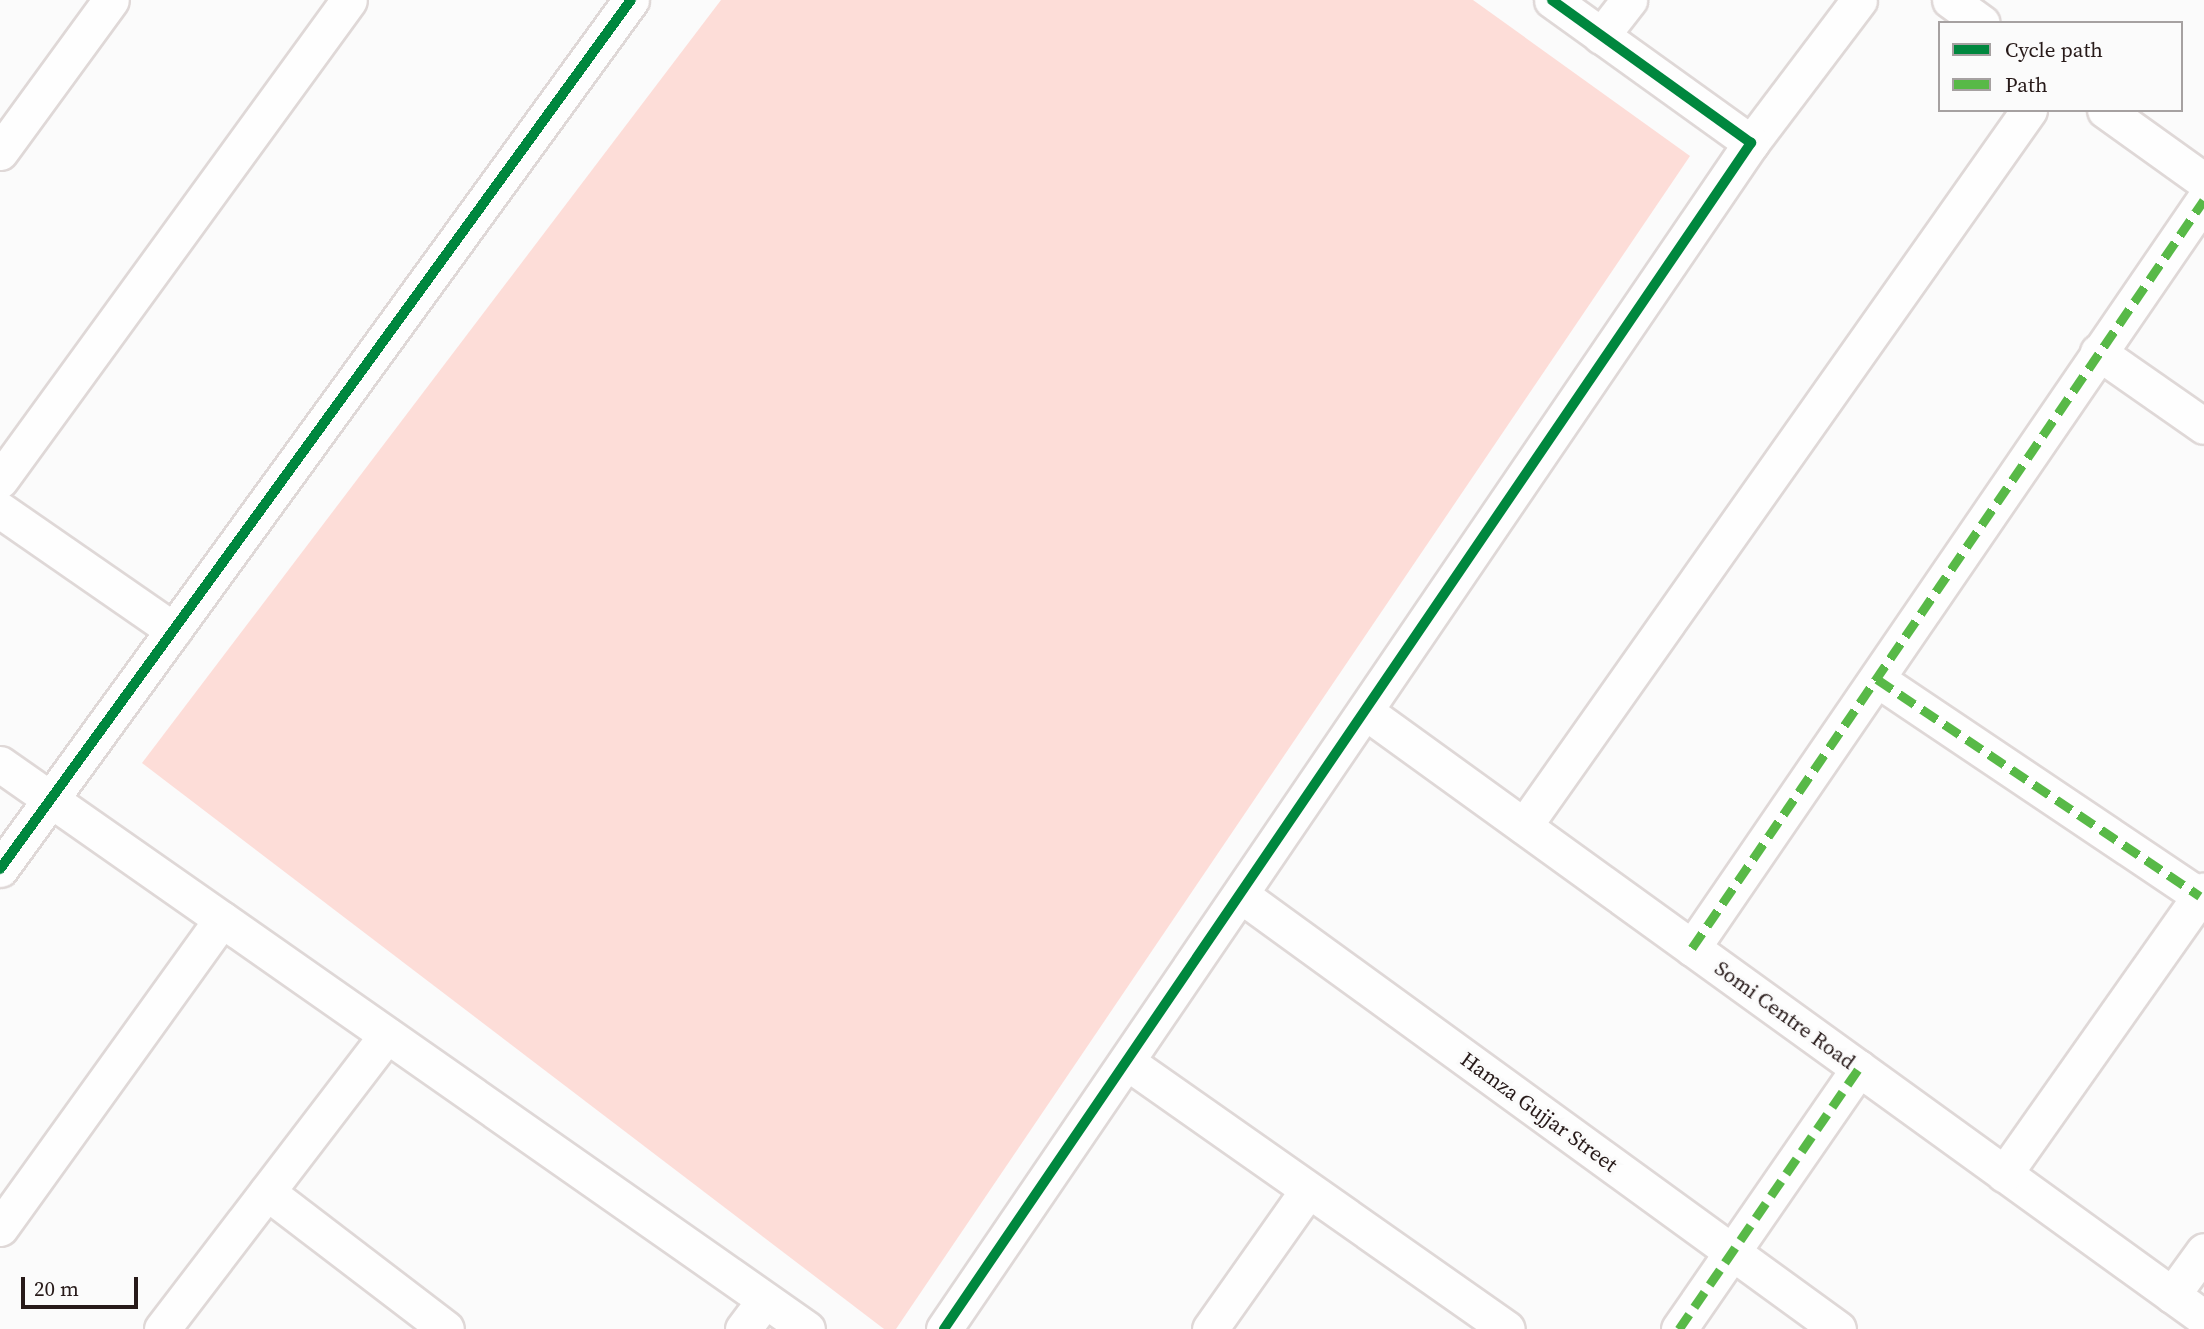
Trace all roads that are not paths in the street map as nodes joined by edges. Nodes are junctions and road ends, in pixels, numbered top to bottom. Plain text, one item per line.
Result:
1 (111, 0) edge
2 (349, 0) edge
3 (631, 0) edge
4 (1552, 0) edge
5 (1629, 0) edge
6 (1859, 0) edge
7 (1950, 0) edge
8 (1979, 21) edge
9 (1601, 36) junction
10 (2028, 112) edge
11 (2108, 112) edge
12 (1751, 143) junction
13 (0, 152) edge
14 (2204, 181) edge
15 (2204, 200) edge
16 (2098, 352) junction
17 (2204, 426) edge
18 (0, 480) edge
19 (0, 510) edge
20 (173, 630) junction
21 (1877, 679) junction
22 (1366, 712) junction
23 (0, 764) edge
24 (52, 800) junction
25 (1524, 827) junction
26 (0, 869) edge
27 (2202, 893) edge
28 (1241, 895) junction
29 (222, 919) junction
30 (1692, 948) junction
31 (387, 1035) junction
32 (1127, 1062) junction
33 (1859, 1069) junction
34 (2004, 1174) junction
35 (1308, 1190) junction
36 (267, 1192) junction
37 (0, 1228) edge
38 (2204, 1251) edge
39 (1732, 1252) junction
40 (2172, 1295) junction
41 (765, 1300) junction
42 (2204, 1318) edge
43 (1487, 1323) edge
44 (431, 1325) edge
45 (162, 1329) edge
46 (743, 1329) edge
47 (807, 1329) edge
48 (944, 1329) edge
49 (1210, 1329) edge
50 (1679, 1329) edge
51 (1838, 1329) edge

1 - 13 street
2 - 18 street
3 - 20 street
4 - 9 street
5 - 9 street
6 - 12 street
7 - 8 street
9 - 12 street
10 - 25 street
11 - 14 street
12 - 22 street
15 - 16 street
16 - 17 street
16 - 21 street
19 - 20 street
20 - 24 street
21 - 27 street
21 - 30 street
22 - 25 street, Somi Centre Road
22 - 28 street
23 - 24 street
24 - 26 street
24 - 29 street
25 - 30 street, Somi Centre Road
27 - 34 street
28 - 32 street
28 - 39 street, Hamza Gujjar Street
29 - 31 street
29 - 37 street
30 - 33 street, Somi Centre Road
31 - 36 street
31 - 41 street
32 - 35 street
32 - 48 street
33 - 34 street, Somi Centre Road
33 - 39 street
34 - 40 street, Somi Centre Road
35 - 43 street
35 - 49 street
36 - 44 street
36 - 45 street
38 - 40 street
39 - 50 street
39 - 51 street, Hamza Gujjar Street
40 - 42 street, Somi Centre Road
41 - 46 street
41 - 47 street

